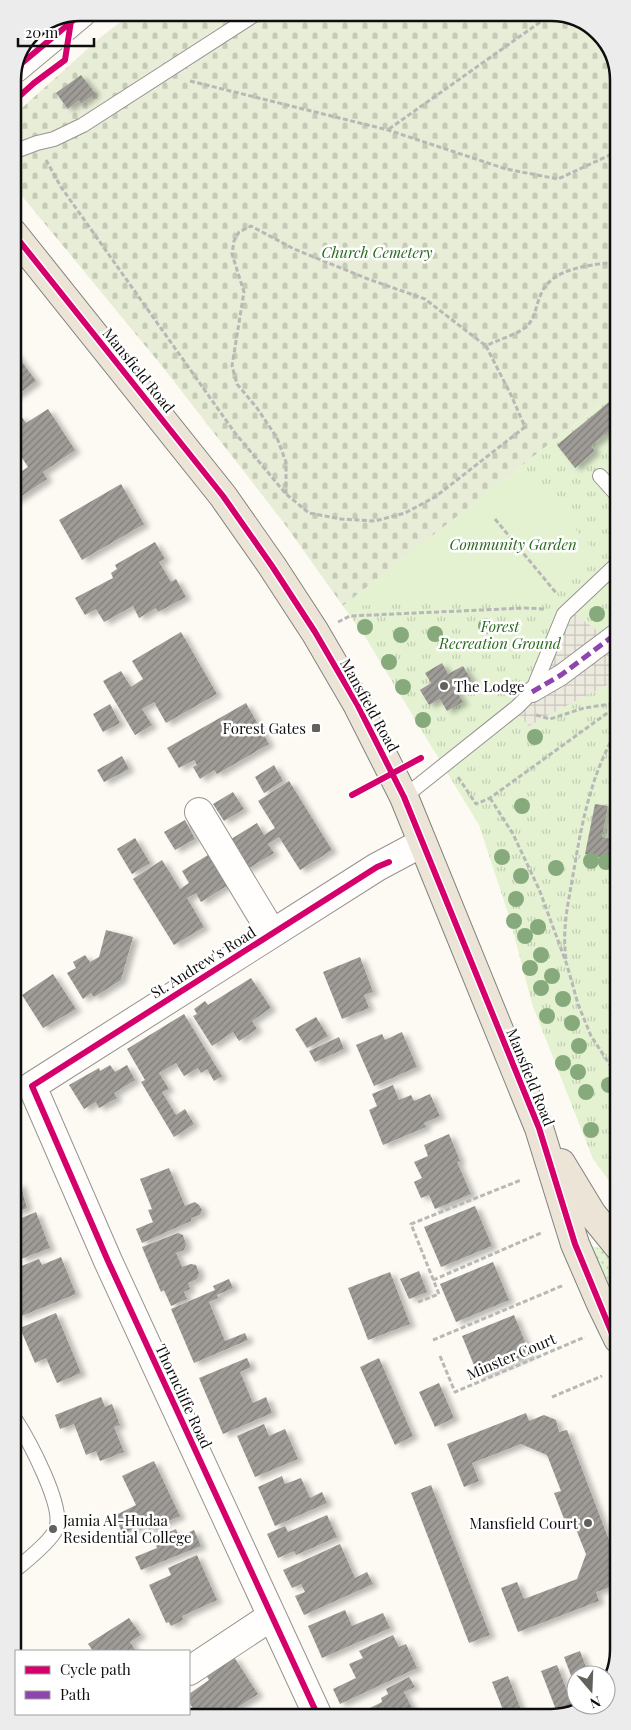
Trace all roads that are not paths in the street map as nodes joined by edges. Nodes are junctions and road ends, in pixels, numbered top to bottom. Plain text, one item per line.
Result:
1 (245, 21) edge
2 (68, 22) edge
3 (25, 60) edge
4 (21, 149) edge
5 (21, 243) edge
6 (600, 476) dead end
7 (610, 487) edge
8 (610, 571) edge
9 (610, 638) edge
10 (532, 692) junction
11 (404, 796) junction
12 (199, 812) dead end
13 (422, 843) junction
14 (272, 933) junction
15 (32, 1086) joint
16 (539, 1128) junction
17 (610, 1236) edge
18 (601, 1304) junction
19 (610, 1323) edge
20 (610, 1327) edge
21 (21, 1433) edge
22 (21, 1565) edge
23 (272, 1616) junction
24 (190, 1670) edge
25 (315, 1709) edge

1 - 4 lane
2 - 3 street
5 - 11 highway, Mansfield Road
6 - 7 lane
8 - 10 lane
9 - 10 street
10 - 11 lane
11 - 13 highway, Mansfield Road
12 - 14 street
13 - 14 street, St. Andrew's Road
13 - 16 highway, Mansfield Road
14 - 15 street, St. Andrew's Road
15 - 23 street, Thorncliffe Road
16 - 17 highway, Mansfield Road
16 - 18 highway, Mansfield Road
18 - 19 highway, Mansfield Road
18 - 20 lane
21 - 22 lane
23 - 24 street
23 - 25 street, Thorncliffe Road

